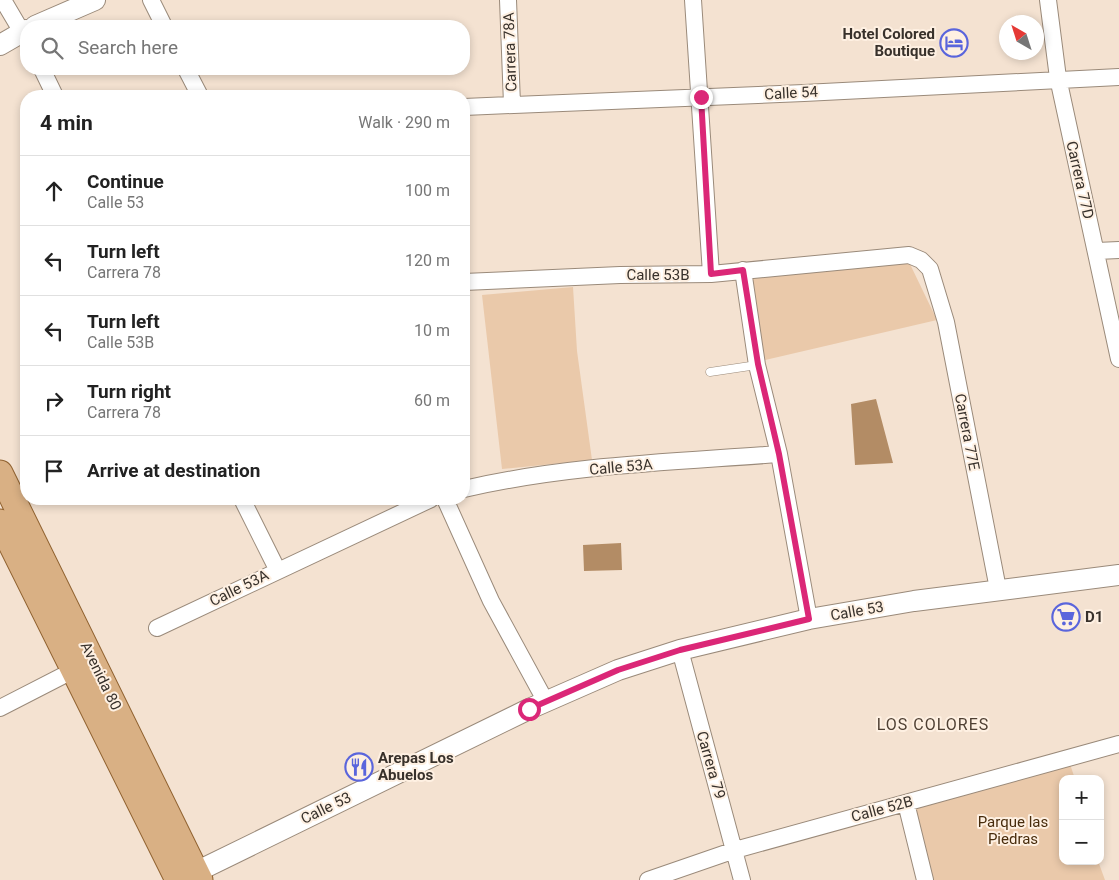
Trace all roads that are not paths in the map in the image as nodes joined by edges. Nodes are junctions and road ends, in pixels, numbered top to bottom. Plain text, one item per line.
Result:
1 (4, 0) edge
2 (95, 0) edge
3 (151, 0) edge
4 (508, 0) edge
5 (693, 0) edge
6 (1048, 0) edge
7 (52, 20) edge
8 (161, 20) edge
9 (20, 22) edge
10 (20, 36) edge
11 (0, 46) edge
12 (45, 75) edge
13 (189, 75) edge
14 (1119, 77) edge
15 (1058, 78) junction
16 (52, 90) edge
17 (197, 90) edge
18 (701, 97) junction
19 (512, 104) junction
20 (470, 107) edge
21 (1119, 250) edge
22 (1097, 251) junction
23 (743, 270) junction
24 (711, 274) junction
25 (933, 276) joint
26 (470, 282) edge
27 (1119, 359) edge
28 (758, 364) junction
29 (710, 372) dead end
30 (779, 454) junction
31 (0, 473) edge
32 (470, 488) edge
33 (245, 505) edge
34 (418, 505) edge
35 (448, 505) edge
36 (0, 522) edge
37 (277, 569) junction
38 (1119, 575) edge
39 (998, 589) junction
40 (809, 619) junction
41 (157, 628) dead end
42 (680, 650) junction
43 (74, 670) junction
44 (546, 702) junction
45 (0, 708) edge
46 (1119, 744) edge
47 (906, 802) junction
48 (735, 850) junction
49 (191, 877) edge
50 (648, 880) edge
51 (742, 880) edge
52 (925, 880) edge

1 - 9 street
2 - 7 street
3 - 8 street
4 - 19 street, Carrera 78A
5 - 18 street
6 - 15 street, Carrera 77D
10 - 11 street
12 - 16 street
13 - 17 street
14 - 15 street, Calle 54
15 - 18 street, Calle 54
15 - 22 street, Carrera 77D
18 - 19 street, Calle 54
18 - 24 street
19 - 20 street, Calle 54
21 - 22 street
22 - 27 street, Carrera 77D
23 - 24 street, Calle 53B
23 - 25 street, Calle 53B
23 - 28 street
24 - 26 street, Calle 53B
25 - 39 street, Carrera 77E
28 - 29 lane
28 - 30 street
30 - 32 street, Calle 53A
30 - 40 street
31 - 49 main road, Avenida 80
33 - 37 street
34 - 37 street, Calle 53A
35 - 44 street
36 - 43 main road, Avenida 80
37 - 41 street, Calle 53A
38 - 39 street, Calle 53
39 - 40 street, Calle 53
40 - 42 street, Calle 53
42 - 44 street, Calle 53
42 - 48 street, Carrera 79
43 - 45 street
43 - 49 main road, Avenida 80
44 - 49 street, Calle 53
46 - 47 street, Calle 52B
47 - 48 street, Calle 52B
47 - 52 street
48 - 50 street, Calle 52B
48 - 51 street, Carrera 79

